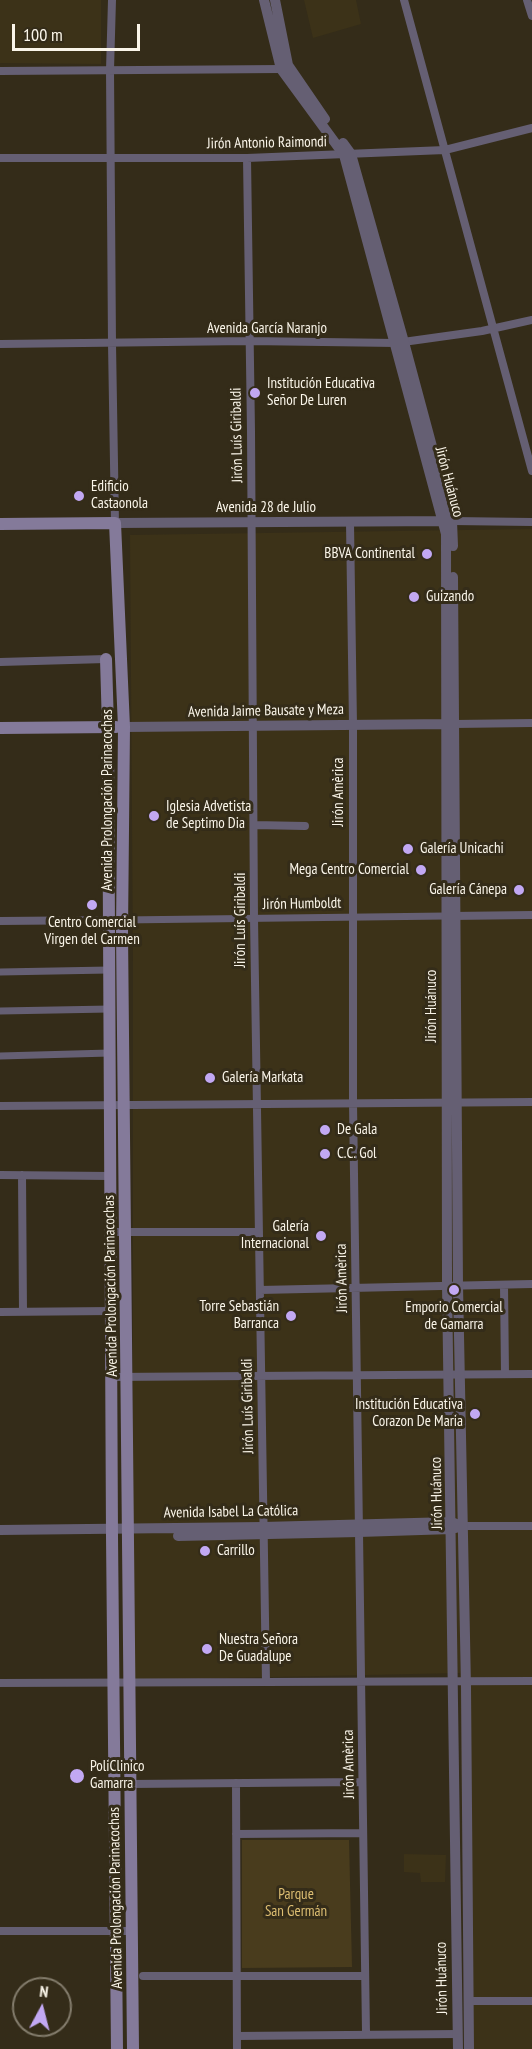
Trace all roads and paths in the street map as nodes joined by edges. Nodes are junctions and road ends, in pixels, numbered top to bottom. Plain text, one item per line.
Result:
1 (112, 0) edge
2 (264, 0) edge
3 (275, 0) edge
4 (404, 0) edge
5 (527, 0) edge
6 (532, 16) edge
7 (281, 69) junction
8 (110, 70) junction
9 (0, 71) edge
10 (532, 128) edge
11 (445, 150) junction
12 (347, 155) junction
13 (0, 158) edge
14 (111, 158) junction
15 (247, 158) junction
16 (532, 320) edge
17 (494, 329) junction
18 (249, 341) junction
19 (400, 343) junction
20 (0, 344) edge
21 (112, 344) junction
22 (532, 471) edge
23 (448, 521) junction
24 (532, 522) edge
25 (115, 523) junction
26 (252, 523) junction
27 (350, 523) junction
28 (0, 524) edge
29 (106, 659) joint
30 (0, 662) edge
31 (532, 723) edge
32 (450, 724) junction
33 (353, 725) junction
34 (252, 726) junction
35 (108, 727) junction
36 (124, 727) junction
37 (0, 729) edge
38 (254, 825) junction
39 (305, 826) dead end
40 (532, 915) edge
41 (452, 916) junction
42 (352, 917) junction
43 (254, 918) junction
44 (109, 920) junction
45 (122, 920) junction
46 (0, 921) edge
47 (110, 970) junction
48 (0, 972) edge
49 (110, 1010) junction
50 (0, 1011) edge
51 (110, 1053) junction
52 (0, 1056) edge
53 (452, 1102) junction
54 (532, 1102) edge
55 (353, 1103) junction
56 (257, 1104) junction
57 (110, 1105) junction
58 (124, 1105) junction
59 (0, 1106) edge
60 (0, 1175) edge
61 (22, 1175) junction
62 (110, 1176) junction
63 (111, 1232) junction
64 (125, 1232) junction
65 (259, 1232) junction
66 (504, 1284) junction
67 (532, 1284) edge
68 (453, 1285) junction
69 (355, 1287) junction
70 (260, 1290) junction
71 (111, 1311) junction
72 (0, 1312) edge
73 (23, 1312) junction
74 (455, 1374) junction
75 (505, 1374) junction
76 (532, 1374) edge
77 (357, 1375) junction
78 (261, 1376) junction
79 (111, 1377) junction
80 (127, 1377) junction
81 (455, 1526) junction
82 (532, 1526) edge
83 (359, 1528) junction
84 (0, 1530) edge
85 (263, 1531) junction
86 (112, 1533) junction
87 (127, 1533) junction
88 (0, 1537) edge
89 (454, 1681) junction
90 (466, 1681) junction
91 (532, 1681) edge
92 (266, 1682) junction
93 (361, 1682) junction
94 (0, 1683) edge
95 (113, 1683) junction
96 (129, 1683) junction
97 (455, 1760) junction
98 (467, 1760) junction
99 (362, 1782) junction
100 (236, 1783) junction
101 (130, 1784) junction
102 (363, 1833) junction
103 (236, 1834) junction
104 (0, 1931) edge
105 (116, 1931) junction
106 (132, 1931) junction
107 (143, 1976) dead end
108 (236, 1976) junction
109 (365, 1976) junction
110 (468, 2001) junction
111 (532, 2001) edge
112 (366, 2033) junction
113 (458, 2034) junction
114 (237, 2036) junction
115 (117, 2049) edge
116 (133, 2049) edge
117 (237, 2049) edge
118 (458, 2049) edge
119 (469, 2049) edge

1 - 8 street
2 - 7 street, Jirón Huánuco
3 - 12 street, Jirón Huánuco
4 - 11 street
5 - 6 street
7 - 8 street
7 - 12 street, Jirón Huánuco
8 - 9 street
8 - 14 street
10 - 11 street, Jirón Antonio Raimondi
11 - 12 street, Jirón Antonio Raimondi
11 - 17 street
12 - 15 street, Jirón Antonio Raimondi
12 - 19 street, Jirón Huánuco
13 - 14 street, Jirón Antonio Raimondi
14 - 15 street, Jirón Antonio Raimondi
14 - 21 street
15 - 18 street, Jirón Luís Giribaldi
16 - 17 street, Avenida García Naranjo
17 - 19 street, Avenida García Naranjo
17 - 22 street
18 - 19 street, Avenida García Naranjo
18 - 21 street, Avenida García Naranjo
18 - 26 street, Jirón Luís Giribaldi
19 - 23 street, Jirón Huánuco
20 - 21 street, Avenida García Naranjo
21 - 25 street
23 - 24 street, Avenida 28 de Julio
23 - 27 street, Avenida 28 de Julio
23 - 32 street, Jirón Huánuco
25 - 26 street, Avenida 28 de Julio
25 - 28 main road, Avenida 28 de Julio
25 - 36 main road, Avenida Prolongación Parinacochas
26 - 27 street, Avenida 28 de Julio
26 - 34 street, Jirón Luís Giribaldi
27 - 33 street, Jirón Amèrica
29 - 30 street
29 - 35 main road, Avenida Prolongación Parinacochas
31 - 32 street, Avenida Jaime Bausate y Meza
32 - 33 street, Avenida Jaime Bausate y Meza
32 - 41 street, Jirón Huánuco
33 - 34 street, Avenida Jaime Bausate y Meza
33 - 42 street, Jirón Amèrica
34 - 36 street, Avenida Jaime Bausate y Meza
34 - 38 street, Jirón Luís Giribaldi
35 - 36 main road, Avenida Jaime Bausate y Meza
35 - 37 main road, Avenida Jaime Bausate y Meza
35 - 44 main road, Avenida Prolongación Parinacochas
36 - 45 main road, Avenida Prolongación Parinacochas
38 - 39 street
38 - 43 street, Jirón Luís Giribaldi
40 - 41 street, Jirón Humboldt
41 - 42 street, Jirón Humboldt
41 - 53 street, Jirón Huánuco
42 - 43 street, Jirón Humboldt
42 - 55 street, Jirón Amèrica
43 - 45 street, Jirón Humboldt
43 - 56 street, Jirón Luís Giribaldi
44 - 45 street, Jirón Humboldt
44 - 46 street, Jirón Humboldt
44 - 47 main road, Avenida Prolongación Parinacochas
45 - 58 main road, Avenida Prolongación Parinacochas
47 - 48 street
47 - 49 main road, Avenida Prolongación Parinacochas
49 - 50 street
49 - 51 main road, Avenida Prolongación Parinacochas
51 - 52 street
51 - 57 main road, Avenida Prolongación Parinacochas
53 - 54 street
53 - 55 street
53 - 68 street, Jirón Huánuco
55 - 56 street
55 - 69 street, Jirón Amèrica
56 - 58 street
56 - 65 street, Jirón Luís Giribaldi
57 - 58 street
57 - 59 street
57 - 62 main road, Avenida Prolongación Parinacochas
58 - 64 main road, Avenida Prolongación Parinacochas
60 - 61 street
61 - 62 street
61 - 73 street
62 - 63 main road, Avenida Prolongación Parinacochas
63 - 64 street
63 - 71 main road, Avenida Prolongación Parinacochas
64 - 65 street
64 - 80 main road, Avenida Prolongación Parinacochas
65 - 70 street, Jirón Luís Giribaldi
66 - 67 street
66 - 68 street
66 - 75 street
68 - 69 street
68 - 74 street, Jirón Huánuco
69 - 70 street
69 - 77 street, Jirón Amèrica
70 - 78 street, Jirón Luís Giribaldi
71 - 73 street
71 - 79 main road, Avenida Prolongación Parinacochas
72 - 73 street
74 - 75 street
74 - 77 street
74 - 81 street, Jirón Huánuco
75 - 76 street
77 - 78 street
77 - 83 street, Jirón Amèrica
78 - 80 street
78 - 85 street, Jirón Luís Giribaldi
79 - 80 street
79 - 86 main road, Avenida Prolongación Parinacochas
80 - 87 main road, Avenida Prolongación Parinacochas
81 - 82 street, Avenida Isabel La Católica
81 - 83 street, Avenida Isabel La Católica
81 - 89 street, Jirón Huánuco
81 - 90 street, Jirón Huánuco
83 - 85 street, Avenida Isabel La Católica
83 - 93 street, Jirón Amèrica
84 - 86 street, Avenida Isabel La Católica
85 - 87 street, Avenida Isabel La Católica
85 - 92 street, Jirón Luís Giribaldi
86 - 87 street, Avenida Isabel La Católica
86 - 88 street, Avenida Isabel La Católica
86 - 95 main road, Avenida Prolongación Parinacochas
87 - 96 main road, Avenida Prolongación Parinacochas
89 - 90 street
89 - 93 street
89 - 97 street, Jirón Huánuco
90 - 91 street
90 - 98 street, Jirón Huánuco
92 - 93 street
92 - 96 street
93 - 99 street, Jirón Amèrica
94 - 95 street
95 - 96 street
95 - 105 main road, Avenida Prolongación Parinacochas
96 - 101 main road, Avenida Prolongación Parinacochas
97 - 98 street
97 - 113 street, Jirón Huánuco
98 - 110 street, Jirón Huánuco
99 - 100 street
99 - 102 street, Jirón Amèrica
100 - 101 street
100 - 103 street
101 - 106 main road, Avenida Prolongación Parinacochas
102 - 103 street
102 - 109 street, Jirón Amèrica
103 - 108 street
104 - 105 street
105 - 106 street
105 - 115 main road, Avenida Prolongación Parinacochas
106 - 116 main road, Avenida Prolongación Parinacochas
107 - 108 street
108 - 109 street
108 - 114 street
109 - 112 street, Jirón Amèrica
110 - 111 street
110 - 119 street, Jirón Huánuco
112 - 113 street
112 - 114 street
113 - 118 street, Jirón Huánuco
114 - 117 street

